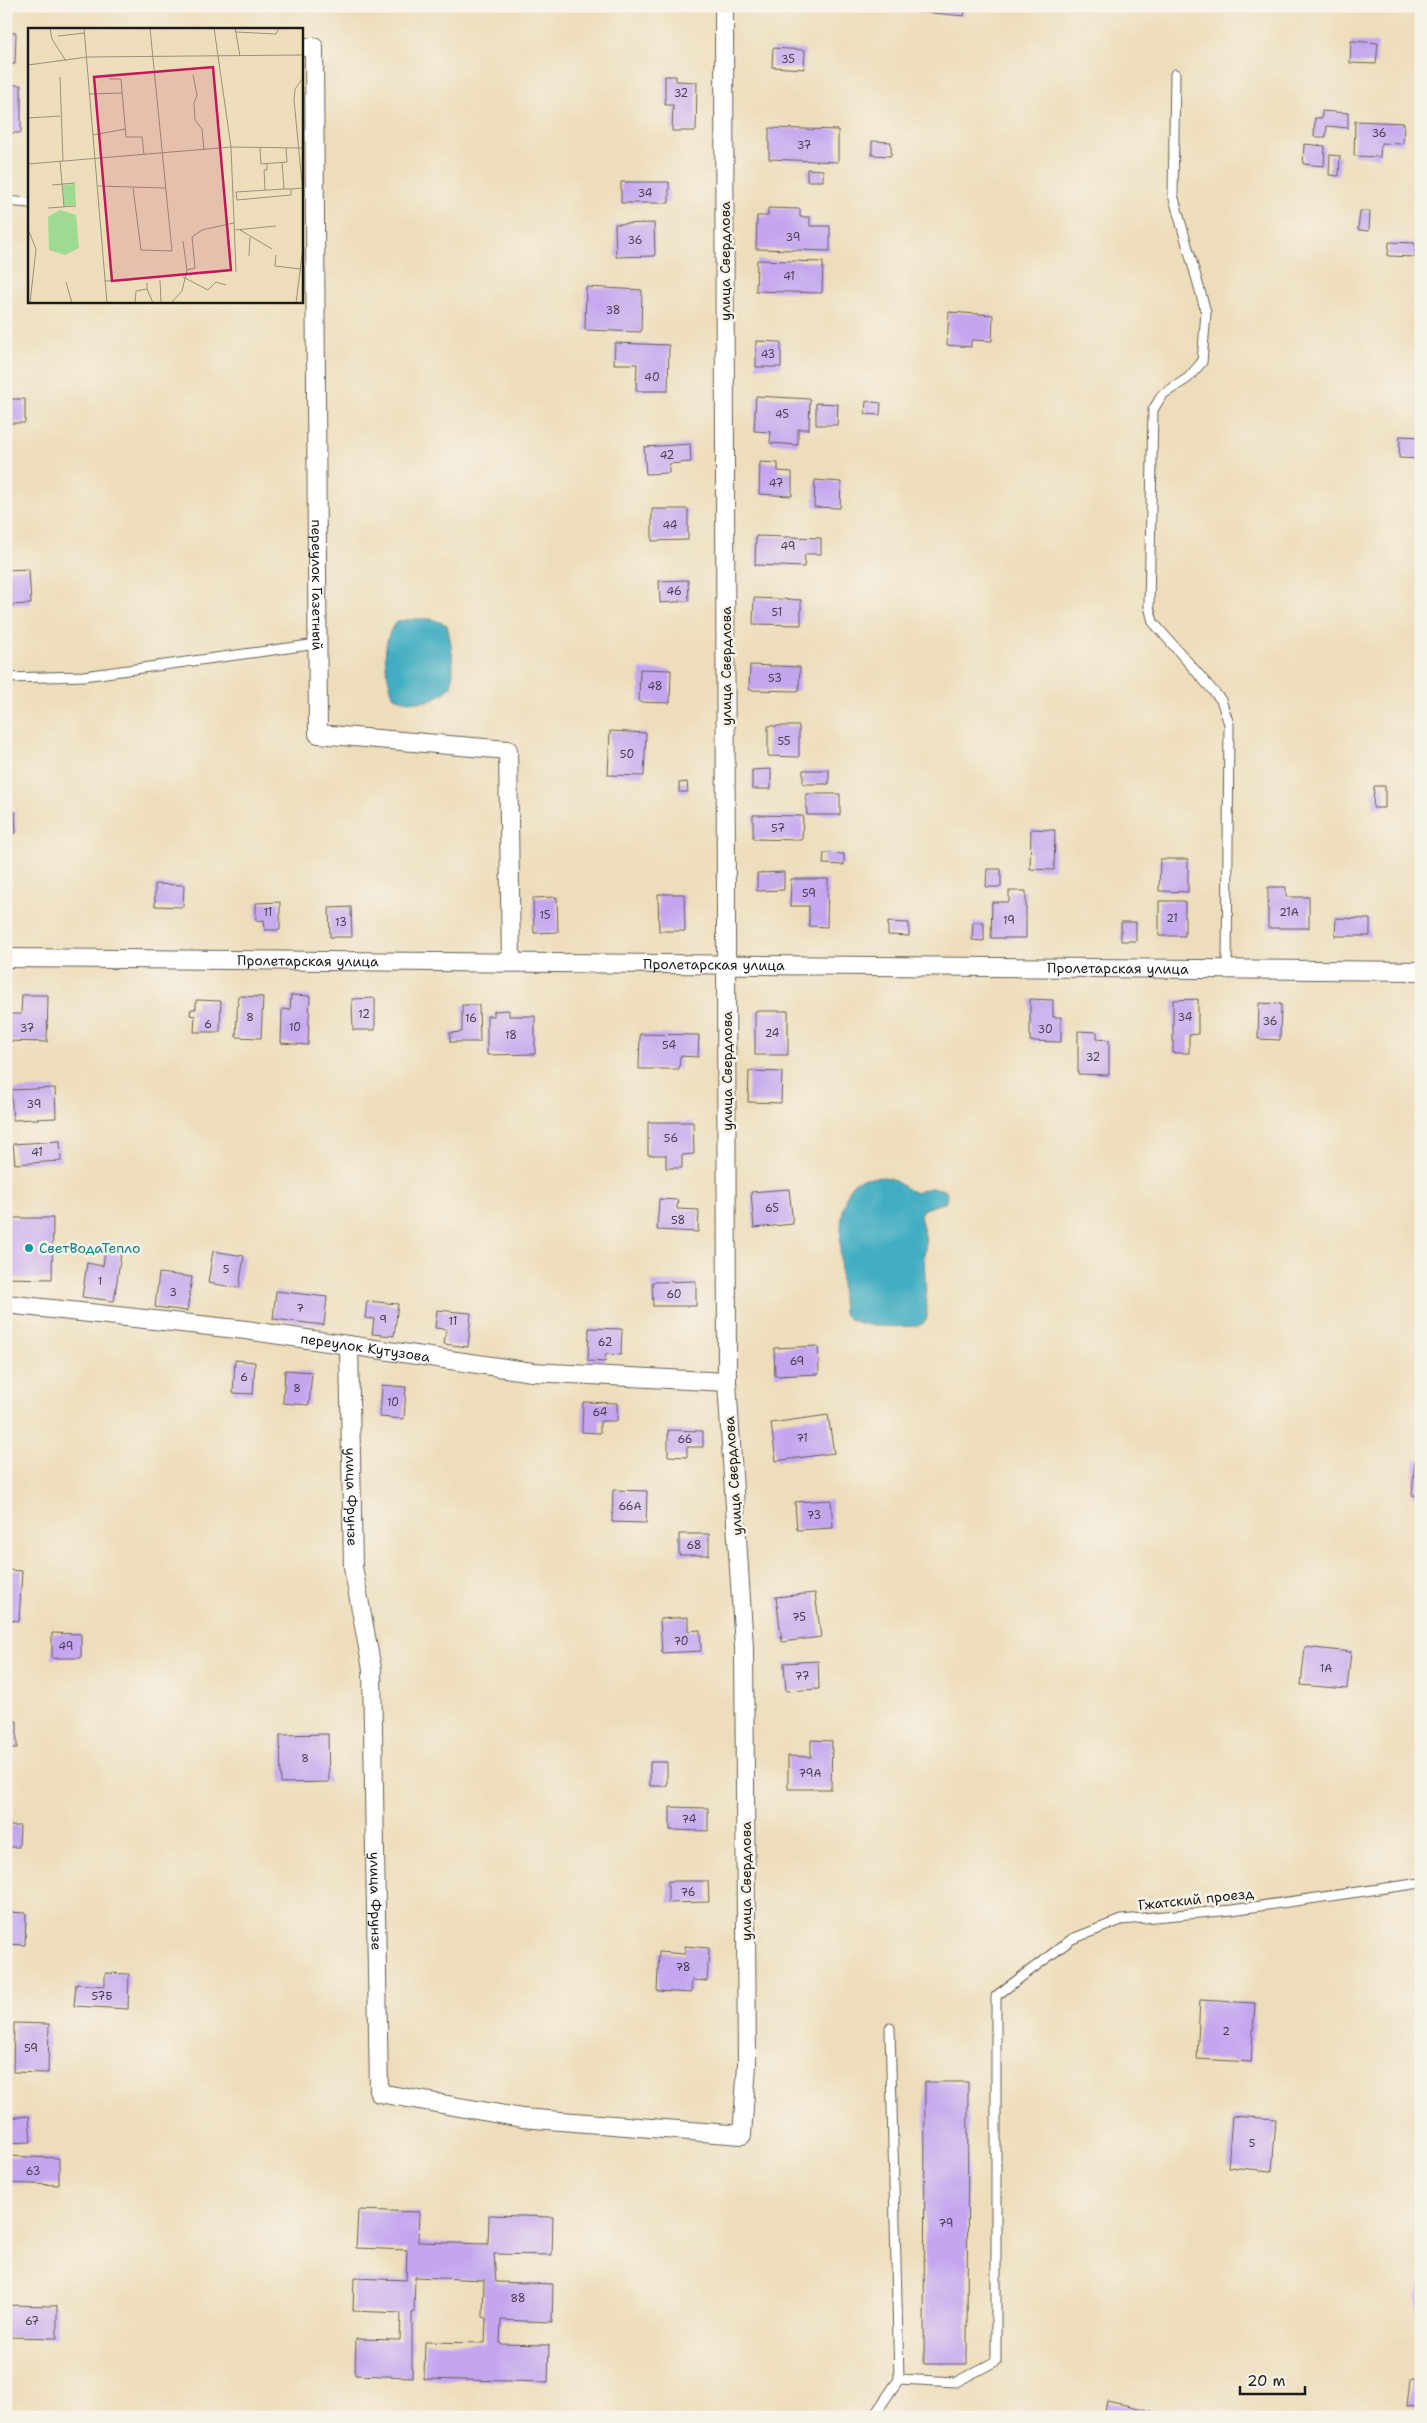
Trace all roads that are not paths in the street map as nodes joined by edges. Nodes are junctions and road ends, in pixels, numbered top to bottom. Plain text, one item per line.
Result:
1 (724, 6) edge
2 (302, 47) edge
3 (1175, 74) dead end
4 (6, 201) edge
5 (28, 203) edge
6 (317, 644) junction
7 (6, 678) edge
8 (6, 958) edge
9 (511, 962) junction
10 (726, 964) junction
11 (1227, 969) junction
12 (1421, 971) edge
13 (6, 1304) edge
14 (349, 1345) junction
15 (727, 1382) junction
16 (1421, 1883) edge
17 (890, 2028) dead end
18 (742, 2135) joint
19 (900, 2379) junction
20 (873, 2417) edge

1 - 10 street, улица Свердлова
2 - 6 street, переулок Газетный
3 - 11 lane
4 - 5 lane
6 - 7 lane
6 - 9 street, переулок Газетный
8 - 9 street, Пролетарская улица
9 - 10 street, Пролетарская улица
10 - 11 street, Пролетарская улица
10 - 15 street, улица Свердлова
11 - 12 street, Пролетарская улица
13 - 14 street, переулок Кутузова
14 - 15 street, переулок Кутузова
14 - 18 street, улица Фрунзе
15 - 18 street, улица Свердлова
16 - 19 lane, Гжатский проезд
17 - 19 lane
19 - 20 lane

